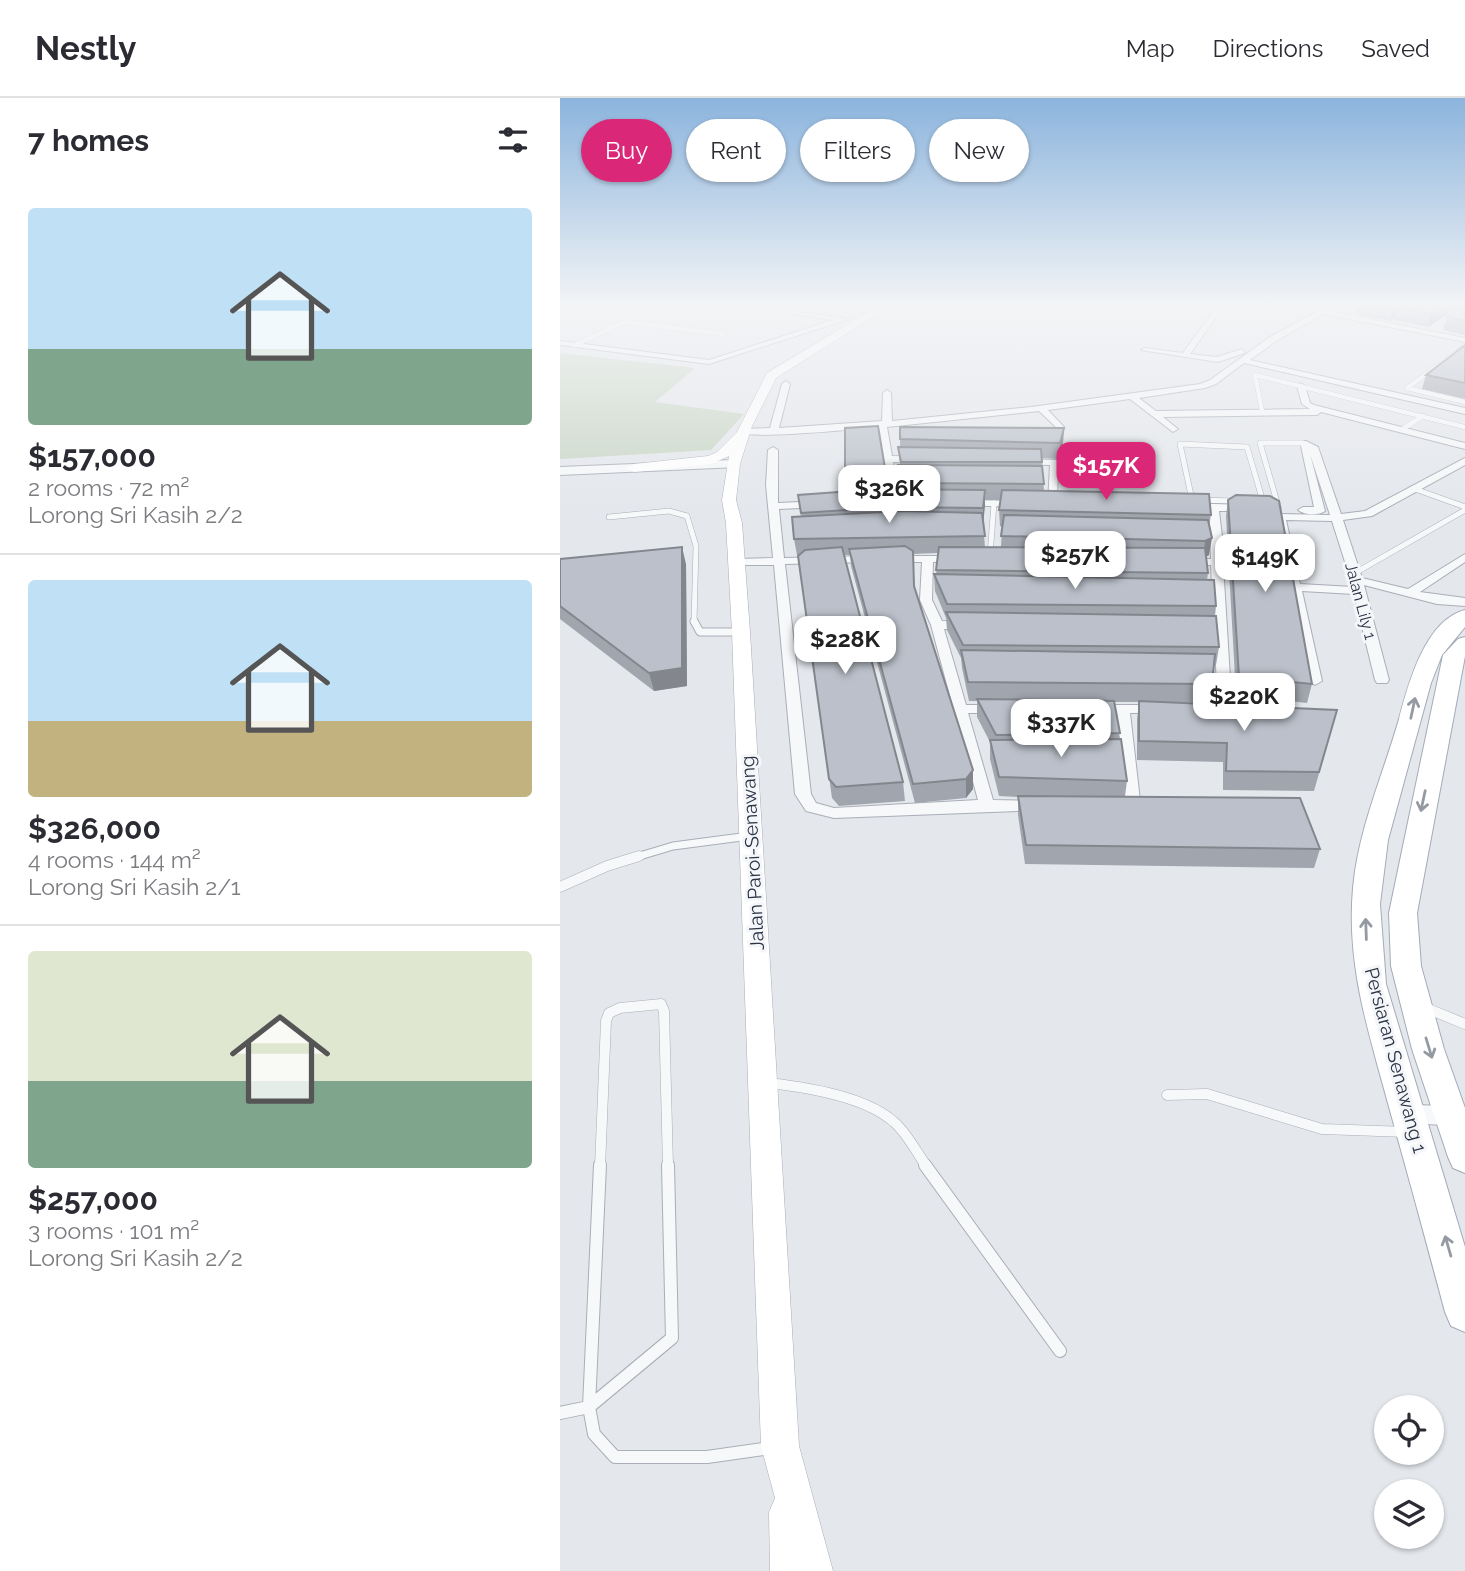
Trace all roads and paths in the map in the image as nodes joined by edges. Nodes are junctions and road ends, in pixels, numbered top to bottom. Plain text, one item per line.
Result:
1 (773, 375) edge
2 (1222, 375) edge
3 (1322, 375) edge
4 (1425, 375) edge
5 (786, 384) dead end
6 (1301, 386) junction
7 (887, 393) dead end
8 (1133, 397) junction
9 (1465, 406) edge
10 (1041, 408) junction
11 (1262, 411) junction
12 (1332, 412) junction
13 (1155, 414) junction
14 (1423, 416) junction
15 (884, 425) junction
16 (1059, 427) edge
17 (1465, 427) edge
18 (744, 429) junction
19 (1173, 429) dead end
20 (1402, 430) junction
21 (774, 431) junction
22 (1307, 444) junction
23 (1465, 446) edge
24 (773, 450) dead end
25 (888, 459) junction
26 (930, 460) edge
27 (1013, 461) edge
28 (1465, 461) edge
29 (732, 467) junction
30 (634, 468) junction
31 (560, 471) edge
32 (666, 472) junction
33 (560, 478) edge
34 (1415, 489) junction
35 (895, 501) junction
36 (908, 501) edge
37 (882, 502) edge
38 (957, 502) edge
39 (994, 503) junction
40 (828, 504) edge
41 (1041, 504) junction
42 (1066, 505) edge
43 (1264, 505) junction
44 (774, 506) junction
45 (1174, 507) edge
46 (1214, 508) junction
47 (1465, 508) edge
48 (1279, 509) joint
49 (609, 517) dead end
50 (1337, 518) junction
51 (734, 523) junction
52 (696, 546) junction
53 (683, 548) edge
54 (1465, 557) edge
55 (781, 559) junction
56 (928, 559) junction
57 (978, 559) junction
58 (1003, 560) edge
59 (736, 562) junction
60 (1179, 562) edge
61 (1219, 562) junction
62 (1357, 581) junction
63 (1296, 587) junction
64 (1412, 592) junction
65 (1437, 600) junction
66 (1462, 621) edge
67 (937, 625) junction
68 (977, 626) edge
69 (741, 632) junction
70 (1382, 680) dead end
71 (1315, 681) edge
72 (961, 709) junction
73 (1015, 709) edge
74 (1083, 709) edge
75 (1123, 709) junction
76 (1174, 710) edge
77 (1199, 710) edge
78 (987, 805) junction
79 (1053, 807) edge
80 (1133, 809) edge
81 (752, 835) junction
82 (560, 887) edge
83 (1417, 1005) junction
84 (1465, 1024) edge
85 (761, 1083) junction
86 (1167, 1095) dead end
87 (1458, 1117) edge
88 (1412, 1123) junction
89 (1465, 1157) edge
90 (1465, 1312) edge
91 (1060, 1351) dead end
92 (589, 1407) junction
93 (560, 1413) edge
94 (783, 1460) junction
95 (790, 1571) edge
96 (813, 1571) edge

1 - 18 main road, Jalan Paroi-Senawang
2 - 8 street
3 - 9 street
4 - 9 lane
5 - 21 street
6 - 11 lane
6 - 12 street
6 - 14 lane
7 - 15 street
8 - 10 street
8 - 13 street
10 - 15 street
10 - 16 street
11 - 12 street
11 - 13 street
12 - 20 street
13 - 19 street
14 - 17 lane
14 - 20 lane
15 - 21 street
15 - 25 street
18 - 21 street
18 - 29 main road, Jalan Paroi-Senawang
18 - 30 main road
20 - 23 street
22 - 48 street
22 - 48 lane
22 - 50 street, Jalan Lily 1
24 - 44 street
25 - 26 street
25 - 35 street
27 - 41 street
28 - 34 street
29 - 30 street
29 - 32 street
29 - 51 main road, Jalan Paroi-Senawang
30 - 31 street
32 - 33 street
32 - 51 main road
34 - 47 lane
34 - 50 street
35 - 36 street
35 - 37 street
38 - 39 street
39 - 41 street
39 - 57 lane
40 - 44 street
41 - 42 street
43 - 43 lane
43 - 46 street
44 - 55 street
45 - 46 street
46 - 61 street
47 - 62 lane
49 - 52 lane
50 - 62 street, Jalan Lily 1
50 - 63 street
51 - 59 main road, Jalan Paroi-Senawang
52 - 53 lane
52 - 69 lane
54 - 64 street
55 - 56 street
55 - 59 street
55 - 78 street
56 - 57 street
56 - 67 street
57 - 58 street
59 - 69 main road, Jalan Paroi-Senawang
60 - 61 street
61 - 77 street
62 - 63 street
62 - 64 street
62 - 70 street, Jalan Lily 1
63 - 71 street
64 - 65 street
65 - 66 street
65 - 66 street
66 -> 83 main road, Persiaran Senawang 1
88 -> 66 main road, Persiaran Senawang 1
67 - 68 street
67 - 72 street
69 - 81 main road, Jalan Paroi-Senawang
72 - 73 street
72 - 78 street
74 - 75 street
75 - 76 street
75 - 80 street
78 - 79 street
81 - 82 lane
81 - 85 main road, Jalan Paroi-Senawang
83 - 84 lane
83 -> 87 main road, Persiaran Senawang 1
85 - 91 lane
85 - 94 main road, Jalan Paroi-Senawang
86 - 88 lane
87 - 88 street
87 - 89 main road, Persiaran Senawang 1
90 -> 88 main road, Persiaran Senawang 1
92 - 92 lane
92 - 93 lane
92 - 94 lane
94 - 95 main road, Jalan Paroi-Senawang
94 - 96 main road, Jalan Paroi-Senawang

